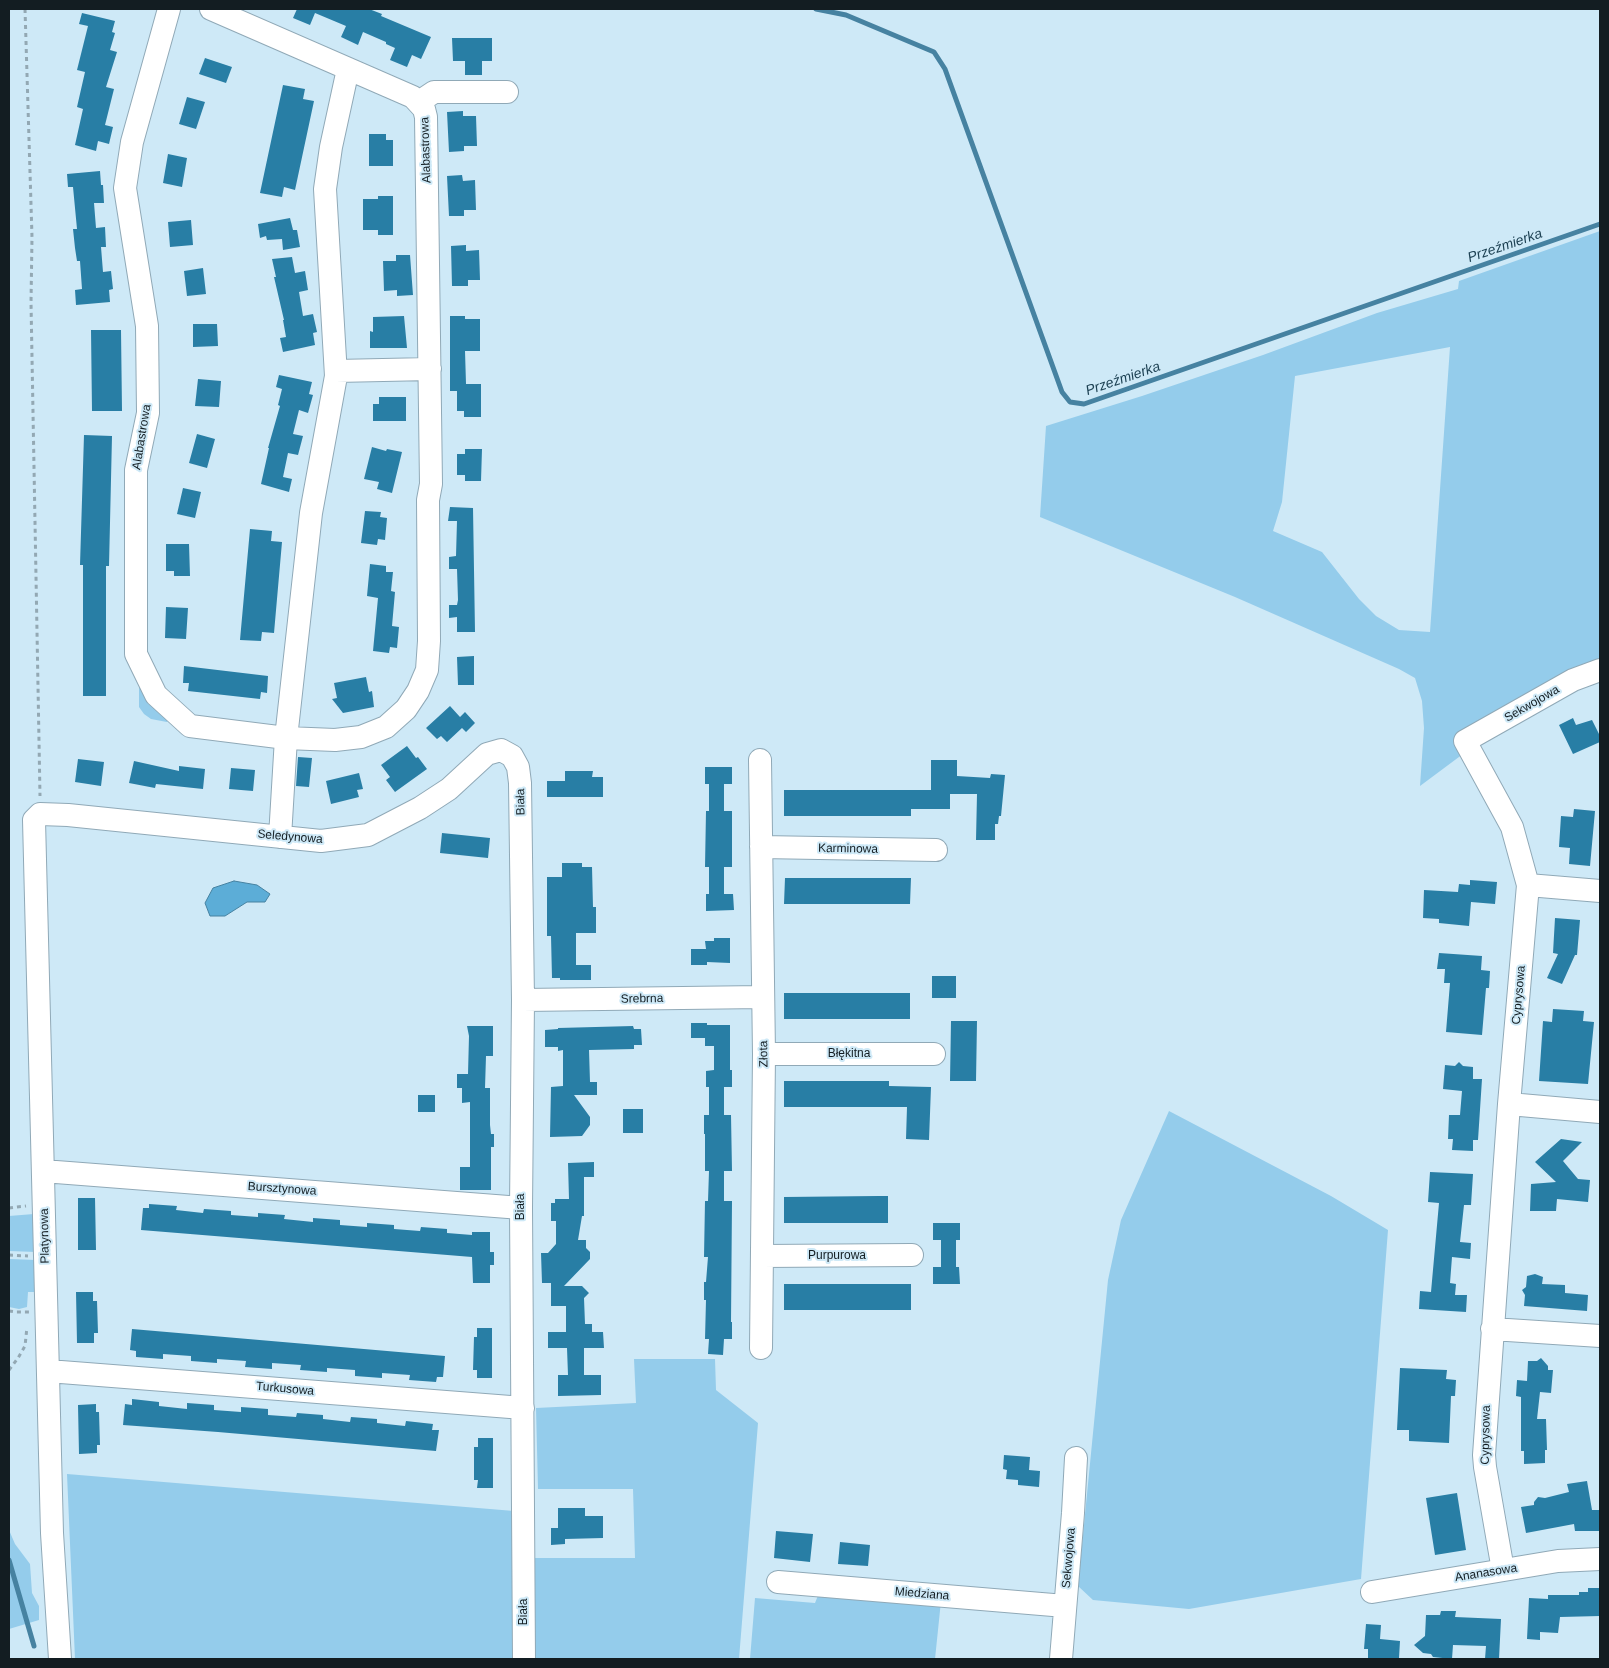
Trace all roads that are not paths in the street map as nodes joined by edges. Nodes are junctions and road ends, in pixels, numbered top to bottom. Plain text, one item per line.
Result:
1 (169, 9) edge
2 (210, 9) edge
3 (348, 69) junction
4 (508, 92) dead end
5 (419, 102) junction
6 (430, 369) junction
7 (336, 371) junction
8 (1600, 670) edge
9 (286, 738) junction
10 (1465, 742) joint
11 (512, 756) joint
12 (760, 760) dead end
13 (40, 814) joint
14 (280, 837) junction
15 (761, 847) junction
16 (936, 850) dead end
17 (1528, 885) junction
18 (1600, 891) edge
19 (762, 997) junction
20 (523, 1000) junction
21 (764, 1054) junction
22 (934, 1054) dead end
23 (1509, 1104) junction
24 (1600, 1112) edge
25 (43, 1171) junction
26 (521, 1208) junction
27 (762, 1256) junction
28 (912, 1256) dead end
29 (1492, 1328) junction
30 (1600, 1336) edge
31 (761, 1348) dead end
32 (48, 1371) junction
33 (523, 1408) junction
34 (1076, 1458) dead end
35 (1600, 1559) edge
36 (1503, 1570) junction
37 (778, 1582) dead end
38 (1372, 1592) dead end
39 (1065, 1606) junction
40 (60, 1659) edge
41 (524, 1659) edge
42 (1060, 1659) edge

1 - 9 street, Alabastrowa
2 - 3 street, Alabastrowa
3 - 5 street, Alabastrowa
3 - 7 street
4 - 5 street
5 - 6 street, Alabastrowa
6 - 7 street
6 - 9 street, Alabastrowa
7 - 9 street
8 - 10 street, Sekwojowa
9 - 14 street
10 - 17 street, Cyprysowa
11 - 14 street, Seledynowa
11 - 20 street, Biała
12 - 15 street, Złota
13 - 14 street, Seledynowa
13 - 25 street, Platynowa
15 - 16 street, Karminowa
15 - 19 street, Złota
17 - 18 street
17 - 23 street, Cyprysowa
19 - 20 street, Srebrna
19 - 21 street, Złota
20 - 26 street, Biała
21 - 22 street, Błękitna
21 - 27 street, Złota
23 - 24 street
23 - 29 street, Cyprysowa
25 - 26 street, Bursztynowa
25 - 32 street, Platynowa
26 - 33 street, Biała
27 - 28 street, Purpurowa
27 - 31 street, Złota
29 - 30 street
29 - 36 street, Cyprysowa
32 - 33 street, Turkusowa
32 - 40 street, Platynowa
33 - 41 street, Biała
34 - 39 street, Sekwojowa
35 - 36 street, Ananasowa
36 - 38 street, Ananasowa
37 - 39 street, Miedziana
39 - 42 street, Sekwojowa

